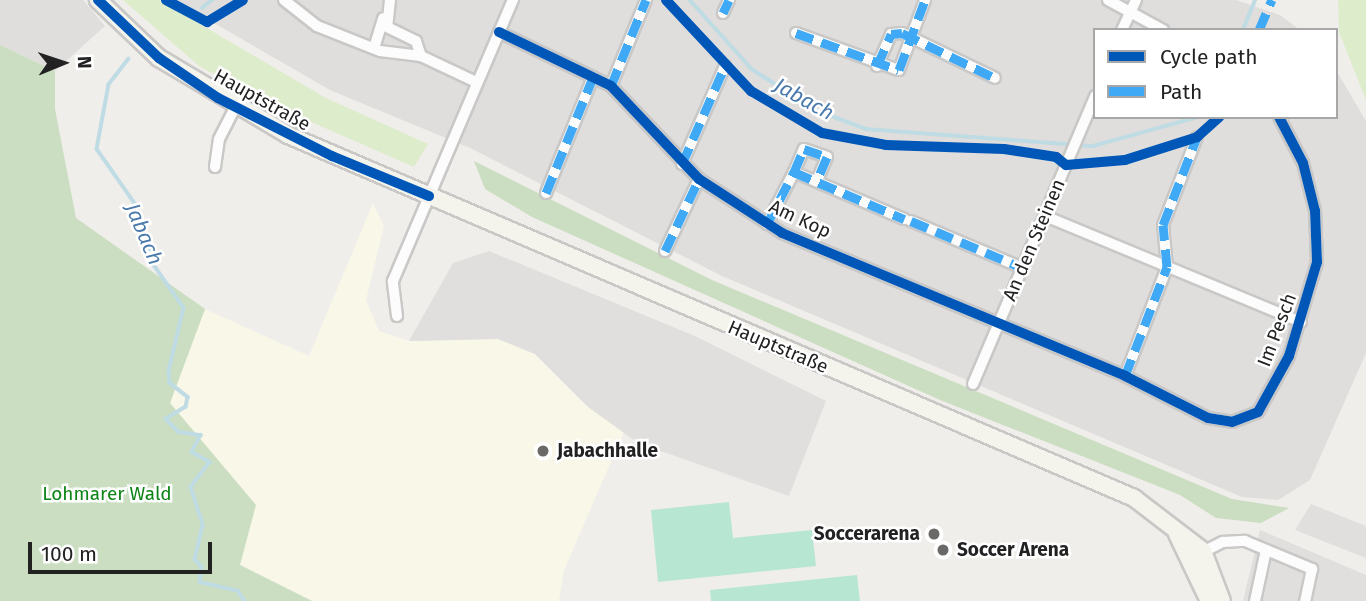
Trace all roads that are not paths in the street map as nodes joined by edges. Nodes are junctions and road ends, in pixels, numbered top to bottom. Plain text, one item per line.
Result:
1 (98, 0) edge
2 (284, 0) edge
3 (390, 0) edge
4 (513, 0) edge
5 (646, 0) edge
6 (729, 0) edge
7 (925, 0) edge
8 (1108, 0) edge
9 (1136, 0) edge
10 (1130, 12) junction
11 (723, 13) dead end
12 (383, 18) junction
13 (1123, 28) edge
14 (1159, 28) edge
15 (499, 32) junction
16 (796, 33) dead end
17 (913, 42) junction
18 (375, 45) junction
19 (421, 56) junction
20 (725, 66) dead end
21 (877, 66) junction
22 (593, 78) junction
23 (995, 78) dead end
24 (476, 82) junction
25 (611, 86) junction
26 (1093, 101) edge
27 (235, 107) junction
28 (1280, 119) edge
29 (1197, 137) dead end
30 (682, 164) junction
31 (215, 167) dead end
32 (794, 172) junction
33 (699, 179) junction
34 (817, 181) junction
35 (546, 193) dead end
36 (429, 196) junction
37 (1045, 216) junction
38 (767, 225) junction
39 (665, 251) dead end
40 (1167, 267) junction
41 (1023, 268) junction
42 (397, 316) dead end
43 (1301, 322) junction
44 (998, 324) junction
45 (1125, 376) junction
46 (973, 384) dead end
47 (1266, 550) junction
48 (1197, 555) junction
49 (1208, 595) edge
50 (1223, 601) edge
51 (1255, 601) edge
52 (1305, 601) edge

1 - 27 main road, Hauptstraße
2 - 18 street
3 - 12 street
4 - 15 street
5 - 25 street
6 - 11 street
7 - 17 street
8 - 10 street
9 - 10 street
10 - 13 street
10 - 14 street
12 - 18 street
12 - 19 street
15 - 22 street, Am Kop
15 - 24 street
16 - 21 street
17 - 21 street
17 - 21 street
17 - 23 street
18 - 19 street
19 - 24 street
20 - 30 street
22 - 25 street, Am Kop
22 - 35 street
24 - 36 street
25 - 30 street, Am Kop
26 - 37 street, An den Steinen
27 - 31 street
27 - 36 main road, Hauptstraße
28 - 43 street, Im Pesch
29 - 40 street
30 - 33 street, Am Kop
32 - 34 street
32 - 34 street
32 - 38 street
33 - 38 street, Am Kop
33 - 39 street
34 - 41 street
36 - 42 street
36 - 48 main road, Hauptstraße
37 - 40 street
37 - 41 street, An den Steinen
38 - 44 street, Am Kop
40 - 43 street
40 - 45 street
41 - 44 street, An den Steinen
43 - 45 street, Im Pesch
44 - 45 street, Am Kop
44 - 46 street, An den Steinen
47 - 48 street
47 - 51 street
47 - 52 street
48 - 49 main road
48 - 50 main road

